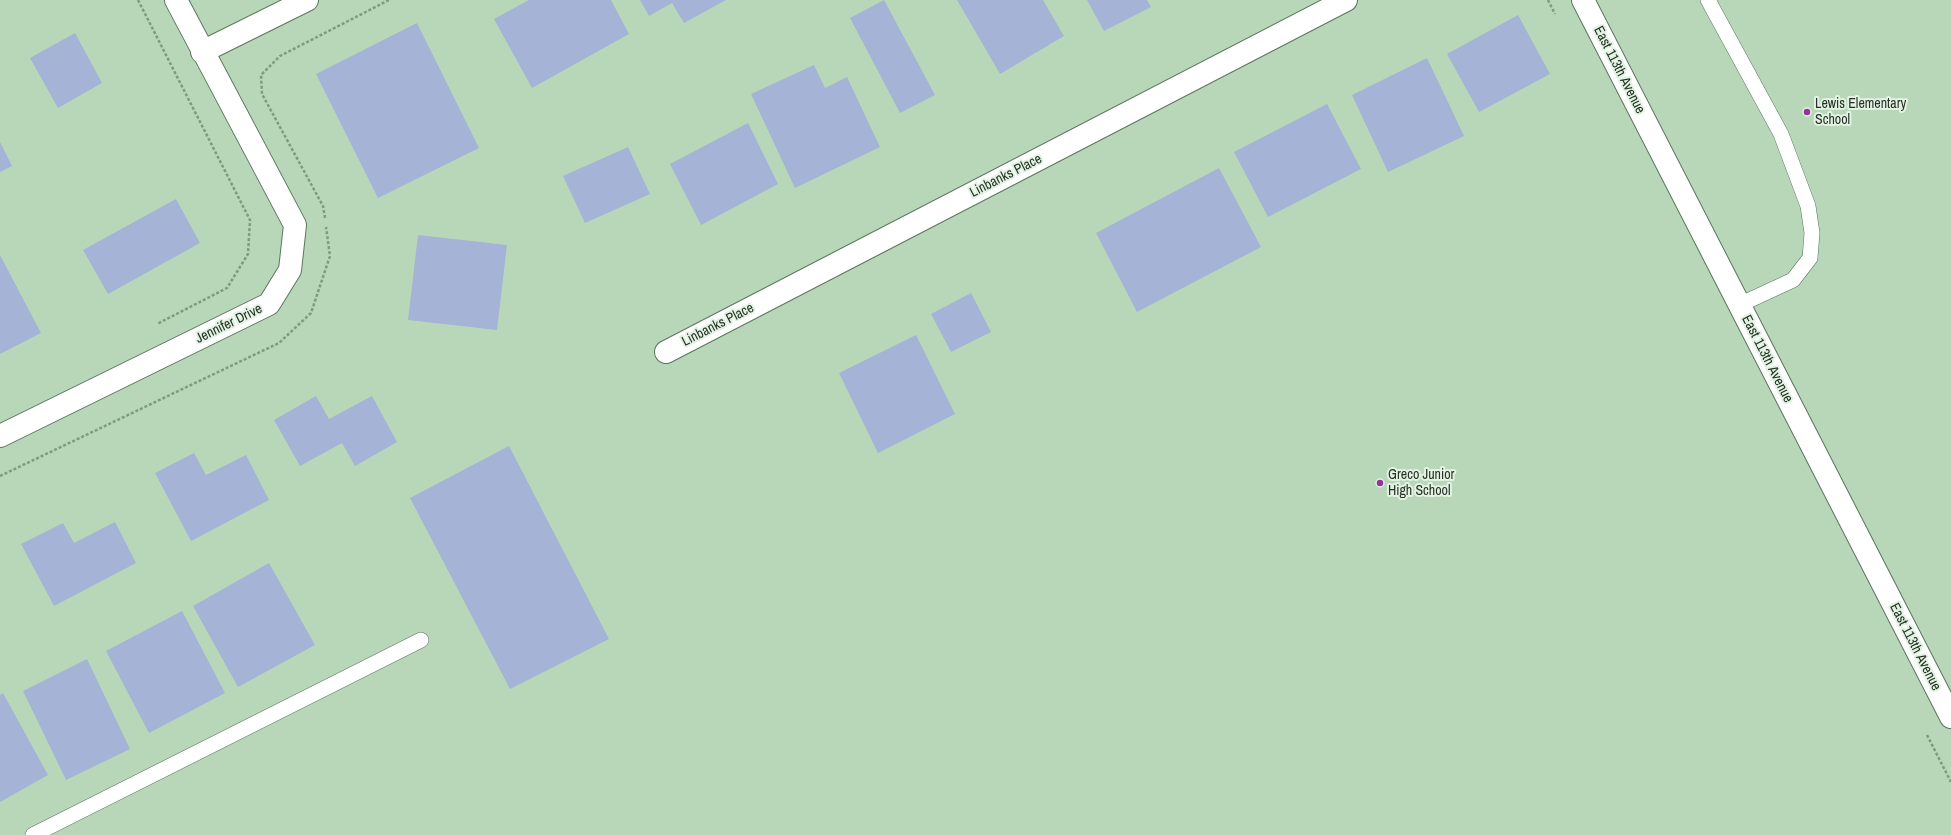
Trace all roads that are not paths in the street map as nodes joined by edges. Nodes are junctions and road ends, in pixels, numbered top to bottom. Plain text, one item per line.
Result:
1 (176, 0) edge
2 (307, 0) edge
3 (1346, 0) edge
4 (1583, 0) edge
5 (1708, 0) edge
6 (202, 52) junction
7 (1739, 305) junction
8 (666, 352) dead end
9 (0, 436) edge
10 (421, 640) dead end
11 (1951, 717) edge
12 (33, 835) edge

1 - 6 street, Jennifer Drive
2 - 6 street
3 - 8 street, Linbanks Place
4 - 7 street, East 113th Avenue
5 - 7 lane
6 - 9 street, Jennifer Drive
7 - 11 street, East 113th Avenue
10 - 12 lane

